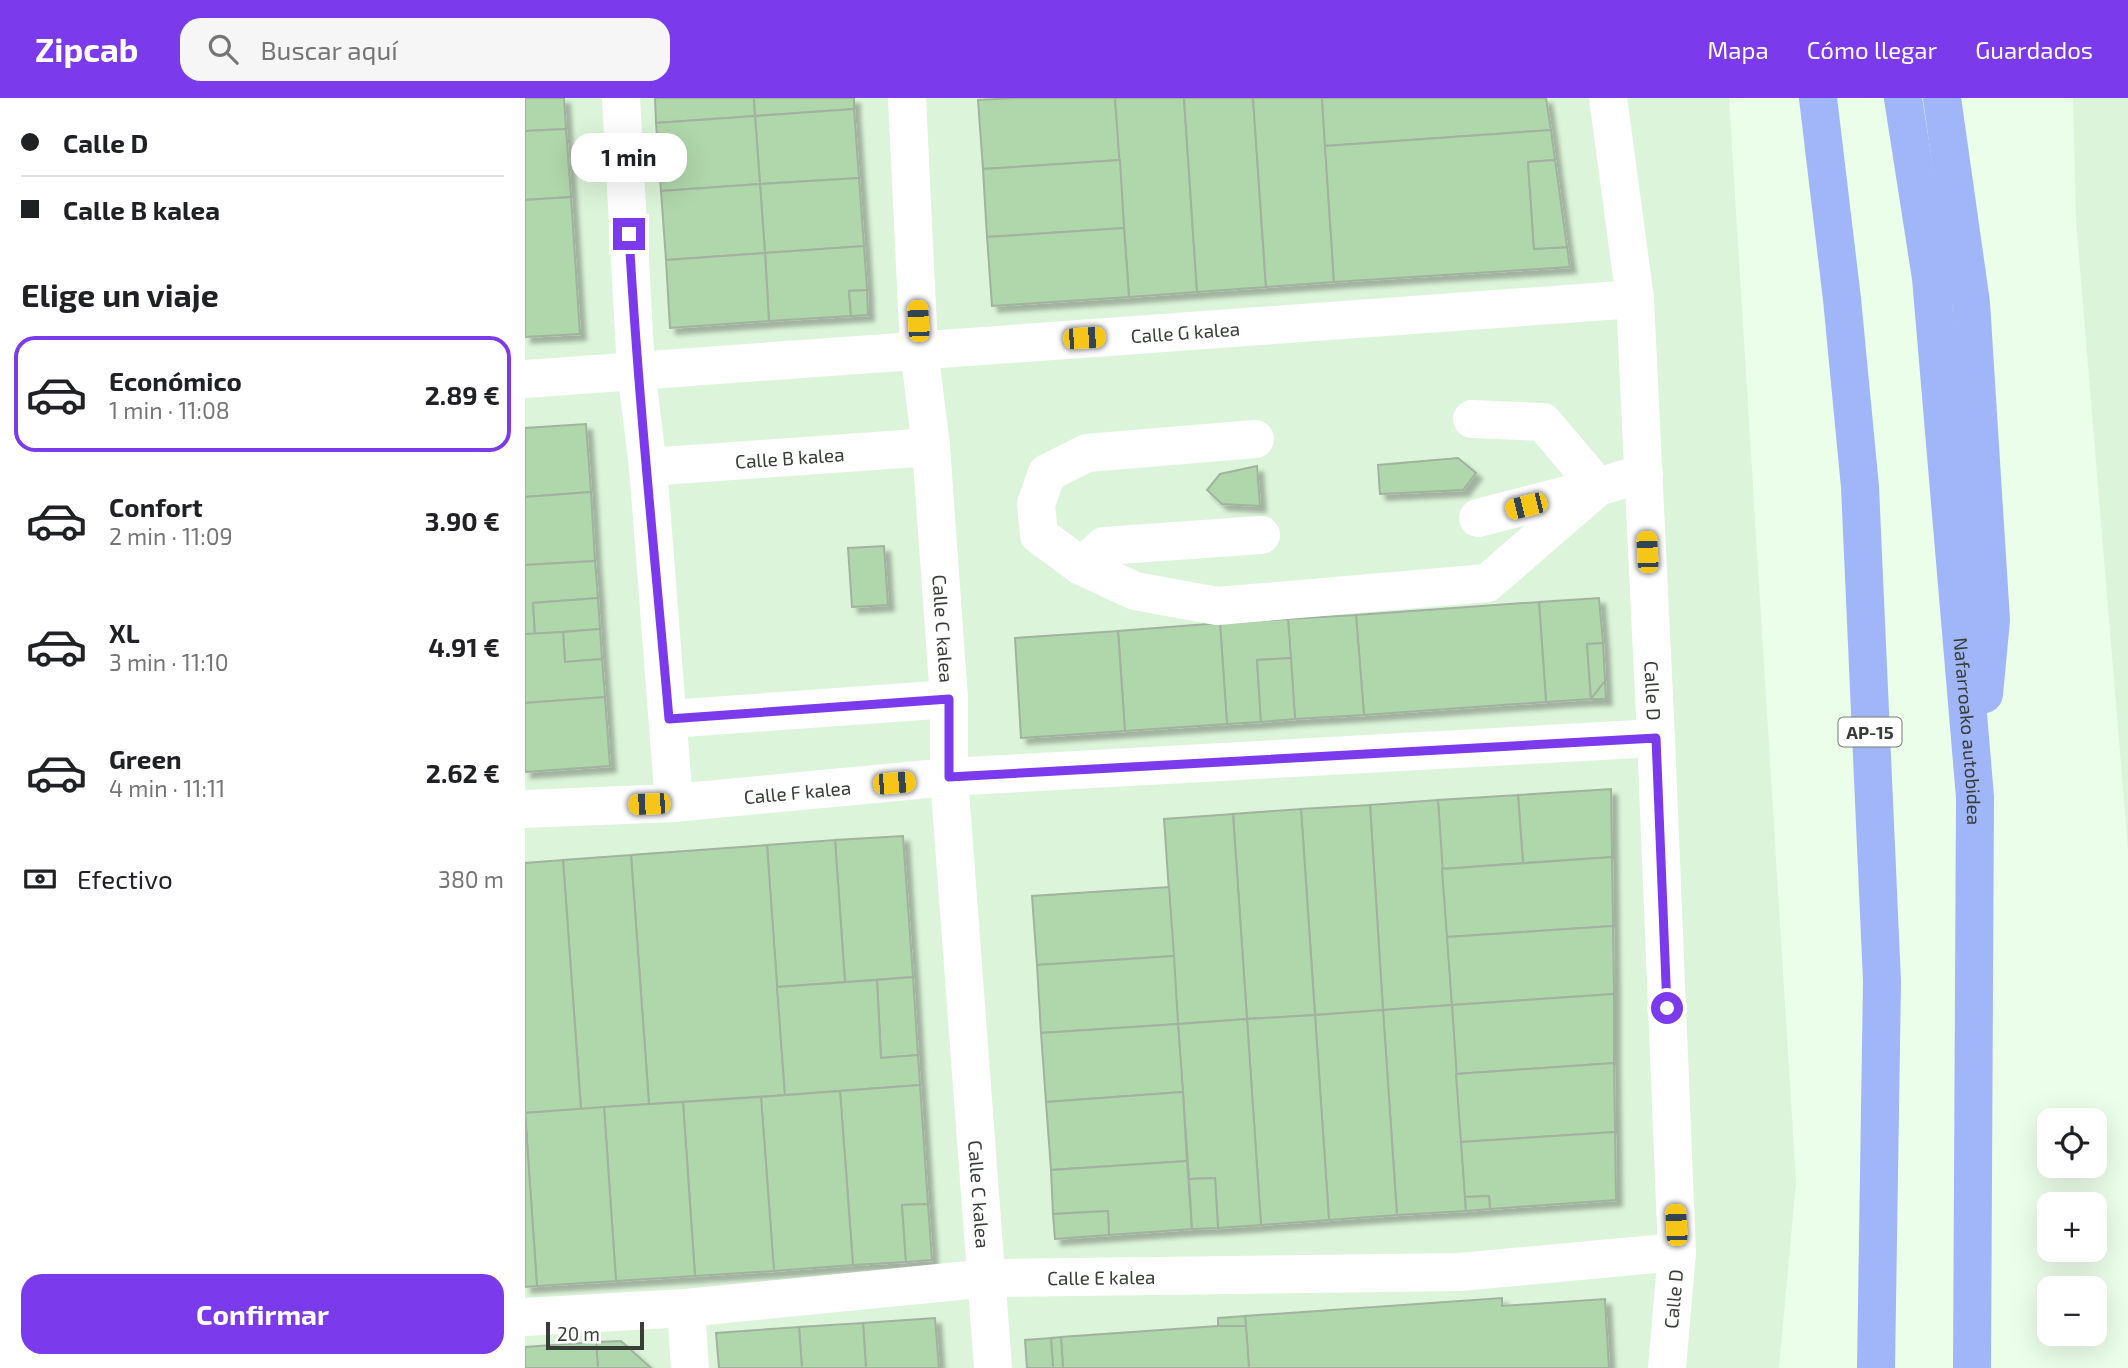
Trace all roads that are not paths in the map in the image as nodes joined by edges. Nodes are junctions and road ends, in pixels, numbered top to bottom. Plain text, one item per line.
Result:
1 (621, 98) edge
2 (907, 98) edge
3 (1608, 98) edge
4 (1818, 98) edge
5 (1903, 98) edge
6 (1942, 98) edge
7 (1635, 299) junction
8 (919, 349) junction
9 (636, 369) junction
10 (525, 379) edge
11 (1472, 419) dead end
12 (1255, 439) dead end
13 (931, 447) junction
14 (648, 467) junction
15 (1644, 473) junction
16 (1598, 487) junction
17 (1478, 518) dead end
18 (1261, 535) dead end
19 (1081, 566) junction
20 (949, 699) junction
21 (669, 719) junction
22 (1656, 738) junction
23 (949, 777) junction
24 (1975, 797) junction
25 (674, 803) junction
26 (525, 809) edge
27 (1677, 1252) junction
28 (989, 1278) junction
29 (686, 1308) junction
30 (525, 1317) edge
31 (690, 1368) edge
32 (993, 1368) edge
33 (1667, 1368) edge
34 (1876, 1368) edge
35 (1972, 1368) edge

1 - 9 street
2 - 8 street, Calle C kalea
3 - 7 street, Calle D
4 - 34 highway, AP-15
5 - 24 highway, Nafarroako autobidea
6 - 24 highway
7 - 8 street, Calle G kalea
7 - 15 street, Calle D
8 - 9 street, Calle G kalea
8 - 13 street, Calle C kalea
9 - 10 street, Calle G kalea
9 - 14 street
11 - 16 street
12 - 19 street
13 - 14 street, Calle B kalea
13 - 20 street, Calle C kalea
14 - 21 street
15 - 16 street
15 - 22 street, Calle D
16 - 17 street
16 - 19 street
18 - 19 street
20 - 21 street
20 - 23 street, Calle C kalea
21 - 25 street
22 - 23 street, Calle F kalea
22 - 27 street, Calle D
23 - 25 street, Calle F kalea
23 - 28 street, Calle C kalea
24 - 35 highway, Nafarroako autobidea
25 - 26 street, Calle F kalea
27 - 28 street, Calle E kalea
27 - 33 street, Calle D
28 - 29 street, Calle E kalea
28 - 32 street, Calle C kalea
29 - 30 street, Calle E kalea
29 - 31 street

